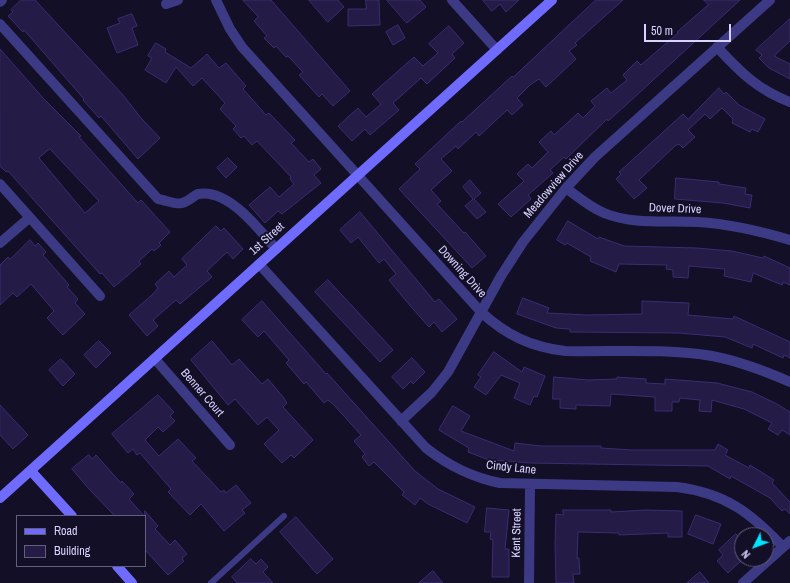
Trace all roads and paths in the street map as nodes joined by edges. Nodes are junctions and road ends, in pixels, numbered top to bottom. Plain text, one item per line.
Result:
1 (178, 0) edge
2 (216, 0) edge
3 (452, 0) edge
4 (552, 0) edge
5 (770, 0) edge
6 (166, 4) dead end
7 (0, 24) edge
8 (717, 47) junction
9 (497, 50) junction
10 (790, 102) edge
11 (357, 176) junction
12 (0, 184) edge
13 (566, 188) junction
14 (29, 218) junction
15 (790, 240) edge
16 (0, 243) edge
17 (276, 248) junction
18 (259, 264) junction
19 (100, 296) dead end
20 (481, 312) junction
21 (155, 359) junction
22 (790, 382) edge
23 (401, 421) junction
24 (230, 445) dead end
25 (31, 470) junction
26 (530, 484) junction
27 (0, 498) edge
28 (71, 515) edge
29 (284, 516) dead end
30 (787, 544) edge
31 (118, 567) edge
32 (132, 583) edge
33 (210, 583) edge
34 (530, 583) edge
35 (743, 583) edge

1 - 6 street
2 - 11 street, Downing Drive
3 - 9 street
4 - 9 street, 1st Street
5 - 8 street, Meadowview Drive
7 - 17 street
8 - 10 street
8 - 13 street, Meadowview Drive
9 - 11 street, 1st Street
11 - 17 street, 1st Street
11 - 20 street, Downing Drive
12 - 14 street
13 - 15 street, Dover Drive
13 - 20 street, Meadowview Drive
14 - 16 street
14 - 19 street
17 - 18 street, 1st Street
18 - 21 street, 1st Street
18 - 23 street, Cindy Lane
20 - 22 street, Downing Drive
20 - 23 street, Meadowview Drive
21 - 24 street, Benner Court
21 - 25 street, 1st Street
23 - 26 street, Cindy Lane
25 - 27 street, 1st Street
25 - 28 street
26 - 30 street, Cindy Lane
26 - 34 street, Kent Street
29 - 33 lane
30 - 35 street
31 - 32 street

